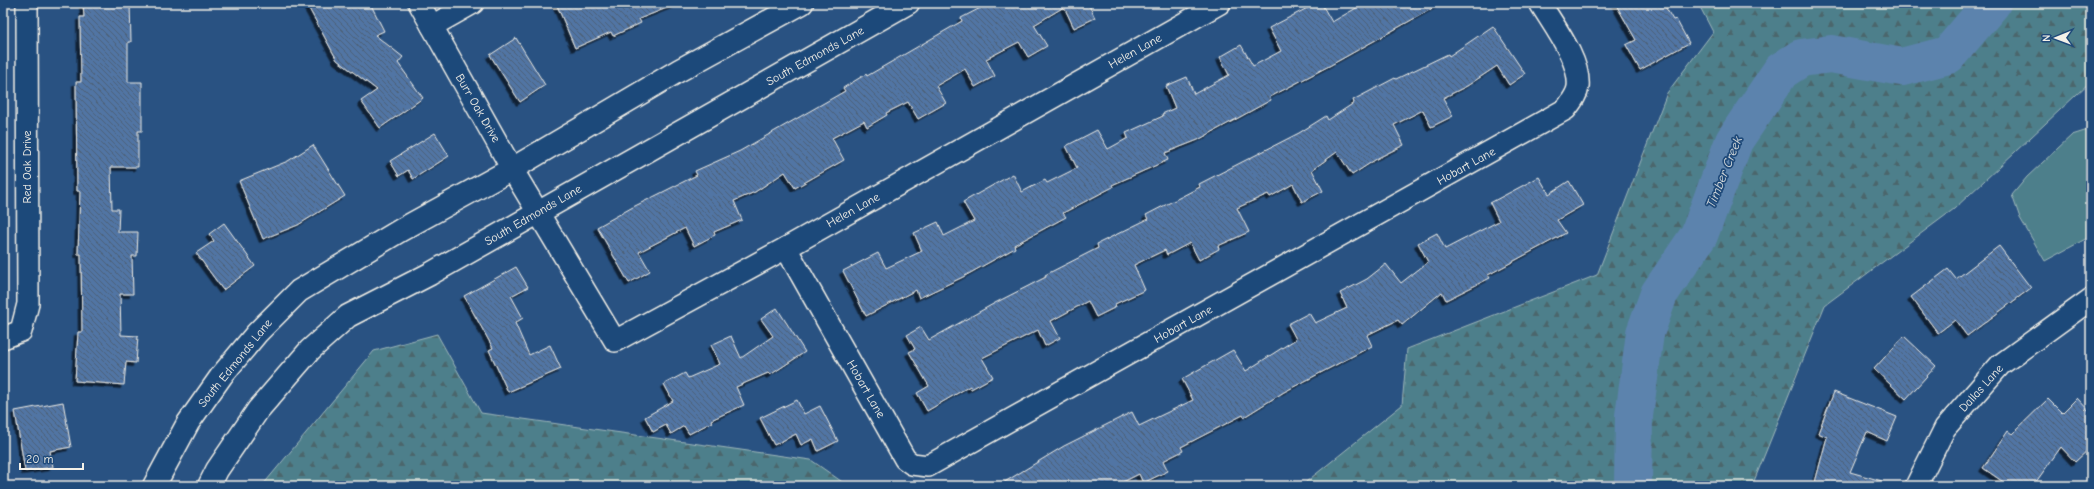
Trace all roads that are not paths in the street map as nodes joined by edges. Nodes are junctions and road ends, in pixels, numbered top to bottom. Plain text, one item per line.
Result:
1 (27, 3) edge
2 (419, 3) edge
3 (473, 3) edge
4 (802, 3) edge
5 (908, 3) edge
6 (1220, 3) edge
7 (1540, 3) edge
8 (432, 26) junction
9 (512, 169) junction
10 (539, 212) junction
11 (786, 248) junction
12 (2091, 299) edge
13 (12, 335) edge
14 (154, 486) edge
15 (209, 486) edge
16 (1916, 486) edge

1 - 13 street, Red Oak Drive
2 - 8 street, Burr Oak Drive
3 - 8 street
4 - 9 main road, South Edmonds Lane
5 - 10 main road, South Edmonds Lane
6 - 11 street, Helen Lane
7 - 11 street, Hobart Lane
8 - 9 street, Burr Oak Drive
9 - 10 street, Burr Oak Drive
9 - 14 main road, South Edmonds Lane
10 - 11 street, Helen Lane
10 - 15 main road, South Edmonds Lane
12 - 16 street, Dallas Lane

